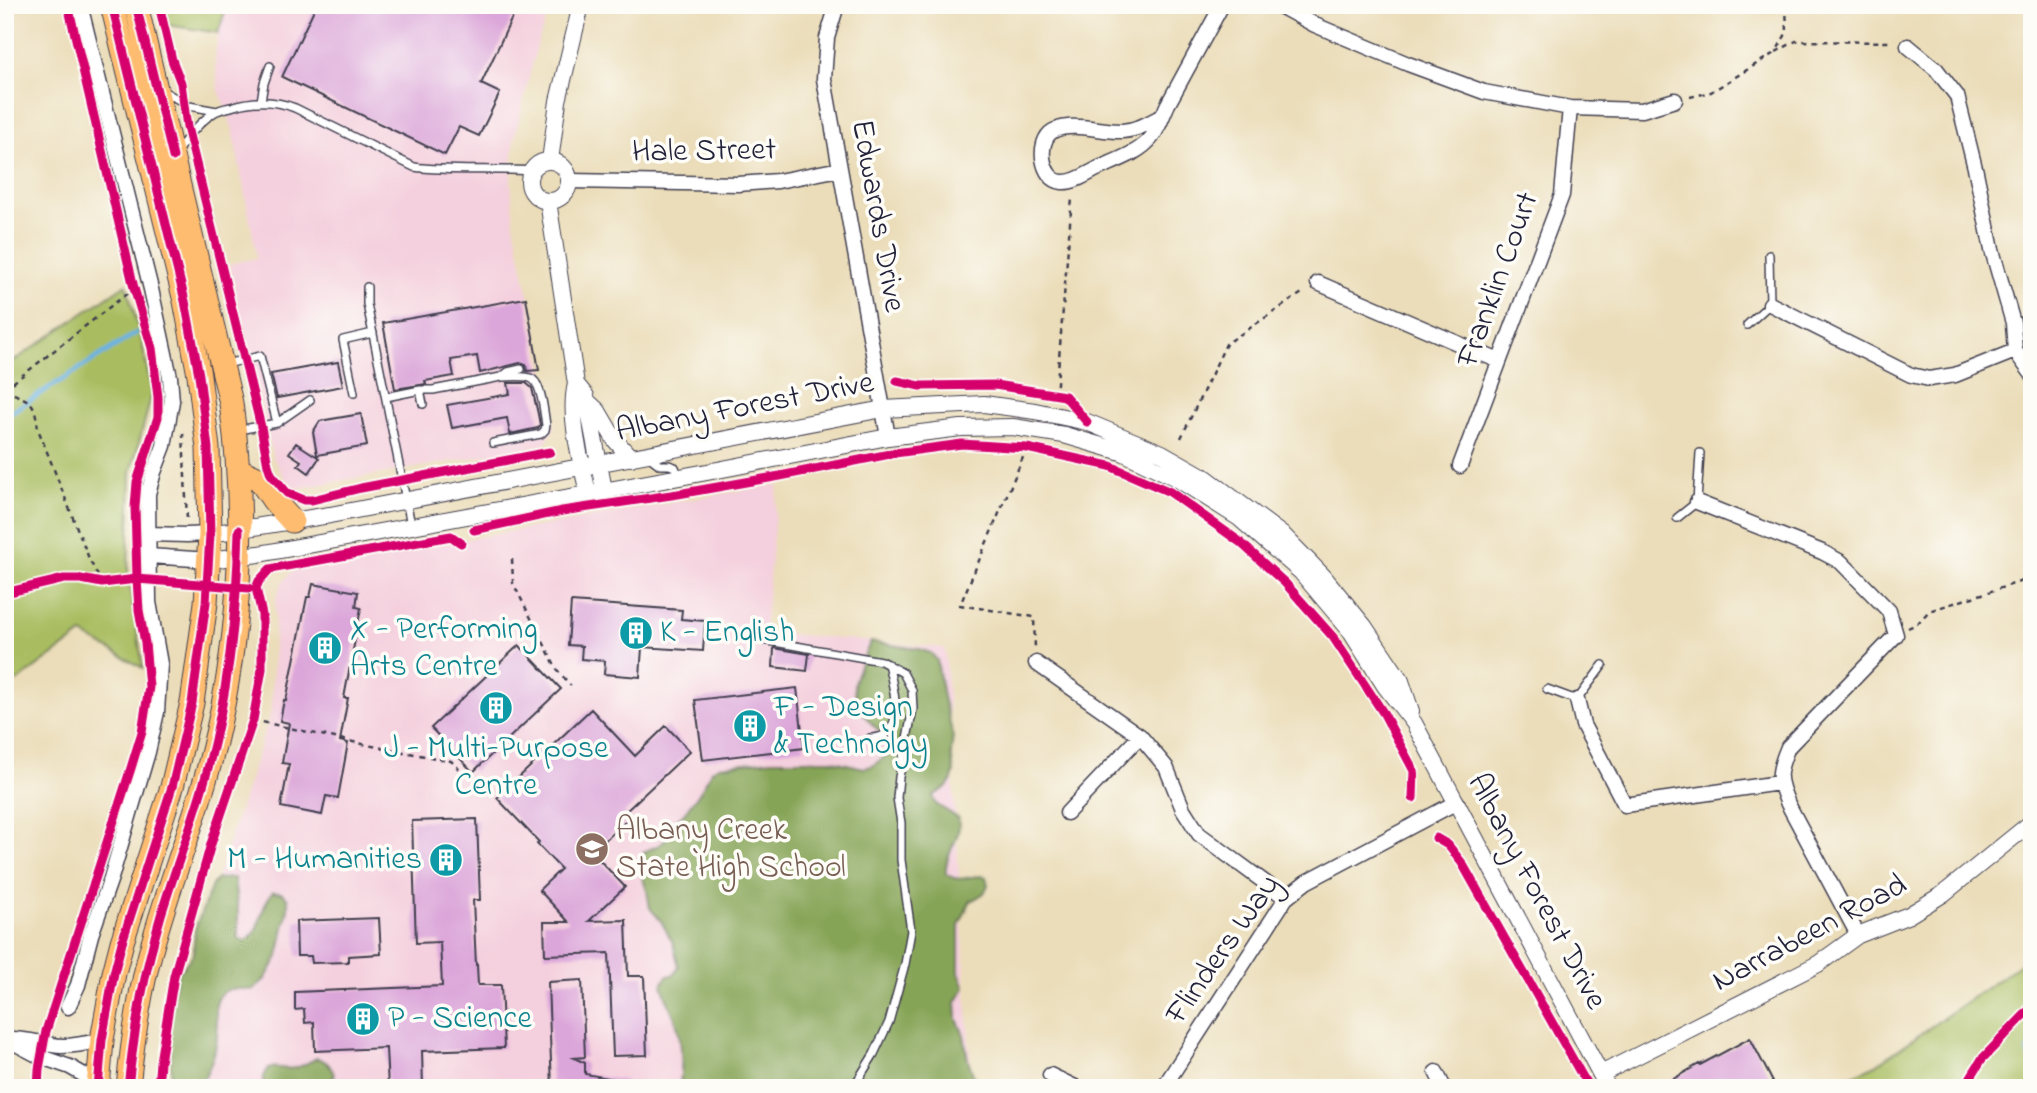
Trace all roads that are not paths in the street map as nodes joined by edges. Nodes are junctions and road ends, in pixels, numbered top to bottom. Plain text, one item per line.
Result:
1 (80, 5) edge
2 (112, 5) edge
3 (136, 5) edge
4 (581, 5) edge
5 (837, 5) edge
6 (1222, 5) edge
7 (1278, 5) edge
8 (1908, 46) road end
9 (270, 65) dead end
10 (156, 88) junction
11 (1675, 100) road end
12 (261, 101) junction
13 (1570, 108) junction
14 (216, 111) junction
15 (1162, 116) junction
16 (173, 157) junction
17 (550, 161) junction
18 (840, 169) junction
19 (531, 171) junction
20 (569, 181) junction
21 (548, 201) junction
22 (1769, 255) dead end
23 (1318, 283) road end
24 (367, 287) dead end
25 (1770, 304) junction
26 (1747, 325) dead end
27 (373, 333) junction
28 (2015, 351) junction
29 (1499, 361) junction
30 (223, 364) junction
31 (521, 369) dead end
32 (2032, 374) edge
33 (501, 377) junction
34 (576, 384) junction
35 (420, 390) junction
36 (354, 393) dead end
37 (386, 397) junction
38 (310, 400) dead end
39 (587, 401) junction
40 (423, 404) dead end
41 (883, 409) junction
42 (277, 423) junction
43 (235, 431) junction
44 (888, 437) junction
45 (493, 443) dead end
46 (1700, 453) dead end
47 (639, 457) junction
48 (590, 466) junction
49 (1460, 466) dead end
50 (239, 470) junction
51 (679, 477) junction
52 (596, 491) junction
53 (406, 500) junction
54 (1697, 502) junction
55 (1677, 518) dead end
56 (292, 521) junction
57 (411, 525) junction
58 (239, 530) junction
59 (148, 534) junction
60 (210, 534) junction
61 (149, 556) junction
62 (239, 558) junction
63 (209, 560) junction
64 (751, 638) dead end
65 (1036, 663) road end
66 (888, 664) junction
67 (1603, 665) dead end
68 (1547, 689) dead end
69 (1577, 700) junction
70 (1414, 723) junction
71 (1140, 736) junction
72 (870, 738) dead end
73 (1779, 783) junction
74 (1457, 802) junction
75 (1067, 813) dead end
76 (2032, 822) edge
77 (1286, 898) junction
78 (1858, 934) junction
79 (68, 1007) dead end
80 (7, 1038) edge
81 (102, 1040) junction
82 (1436, 1072) dead end
83 (1051, 1075) dead end
84 (1605, 1081) edge
85 (98, 1086) edge
86 (128, 1088) edge
87 (853, 1088) edge
88 (1077, 1088) edge
89 (1163, 1088) edge
90 (1444, 1088) edge

1 - 59 street
2 - 60 highway
3 - 10 highway
4 - 17 street
5 - 18 street, Edwards Drive
6 - 15 street
7 - 13 street
8 - 28 street
9 - 12 lane
10 - 14 lane
10 - 16 highway
11 - 13 street
12 - 14 lane
12 - 19 lane
13 - 29 street, Franklin Court
14 - 16 lane
15 - 15 street
16 - 30 highway
17 - 19 street
17 - 20 street
18 - 20 street, Hale Street
18 - 41 street, Edwards Drive
19 - 21 street
20 - 21 street
21 - 34 street
22 - 25 lane
23 - 29 street
24 - 27 lane
25 - 26 lane
25 - 28 street
27 - 36 lane
27 - 37 lane
28 - 32 street
29 - 49 street, Franklin Court
30 - 42 lane
30 - 43 highway
31 - 33 lane
33 - 35 lane
33 - 45 lane
34 - 39 street
34 - 48 street
35 - 37 lane
35 - 40 lane
37 - 53 lane
38 - 42 lane
39 - 47 street
39 - 48 street
41 - 44 street, Edwards Drive
41 - 47 street, Albany Forest Drive
41 - 70 street, Albany Forest Drive
42 - 43 lane
43 - 50 highway
44 - 51 street, Albany Forest Drive
44 - 70 street, Albany Forest Drive
46 - 54 lane
47 - 48 street, Albany Forest Drive
47 - 51 lane
48 - 52 street
48 - 53 street, Albany Forest Drive
50 - 56 highway
50 - 58 highway
51 - 52 street, Albany Forest Drive
52 - 57 street, Albany Forest Drive
53 - 56 street, Albany Forest Drive
53 - 57 lane
54 - 55 lane
54 - 73 street
56 - 58 street, Albany Forest Drive
57 - 62 street, Albany Forest Drive
58 - 60 street, Albany Forest Drive
58 - 62 highway
59 - 60 street
59 - 61 street
60 - 63 highway
61 - 63 street
61 - 79 street
62 - 63 street, Albany Forest Drive
62 - 86 highway
63 - 81 highway
64 - 66 lane
65 - 71 street
66 - 72 lane
66 - 87 lane
67 - 69 lane
68 - 69 lane
69 - 73 street
70 - 74 street, Albany Forest Drive
71 - 75 street
71 - 77 street
73 - 78 street
74 - 77 street, Flinders Way
74 - 84 street, Albany Forest Drive
76 - 78 street, Narrabeen Road
77 - 89 street, Flinders Way
78 - 84 street, Narrabeen Road
80 - 81 street
80 - 85 street
81 - 85 highway
82 - 90 street
83 - 88 street

